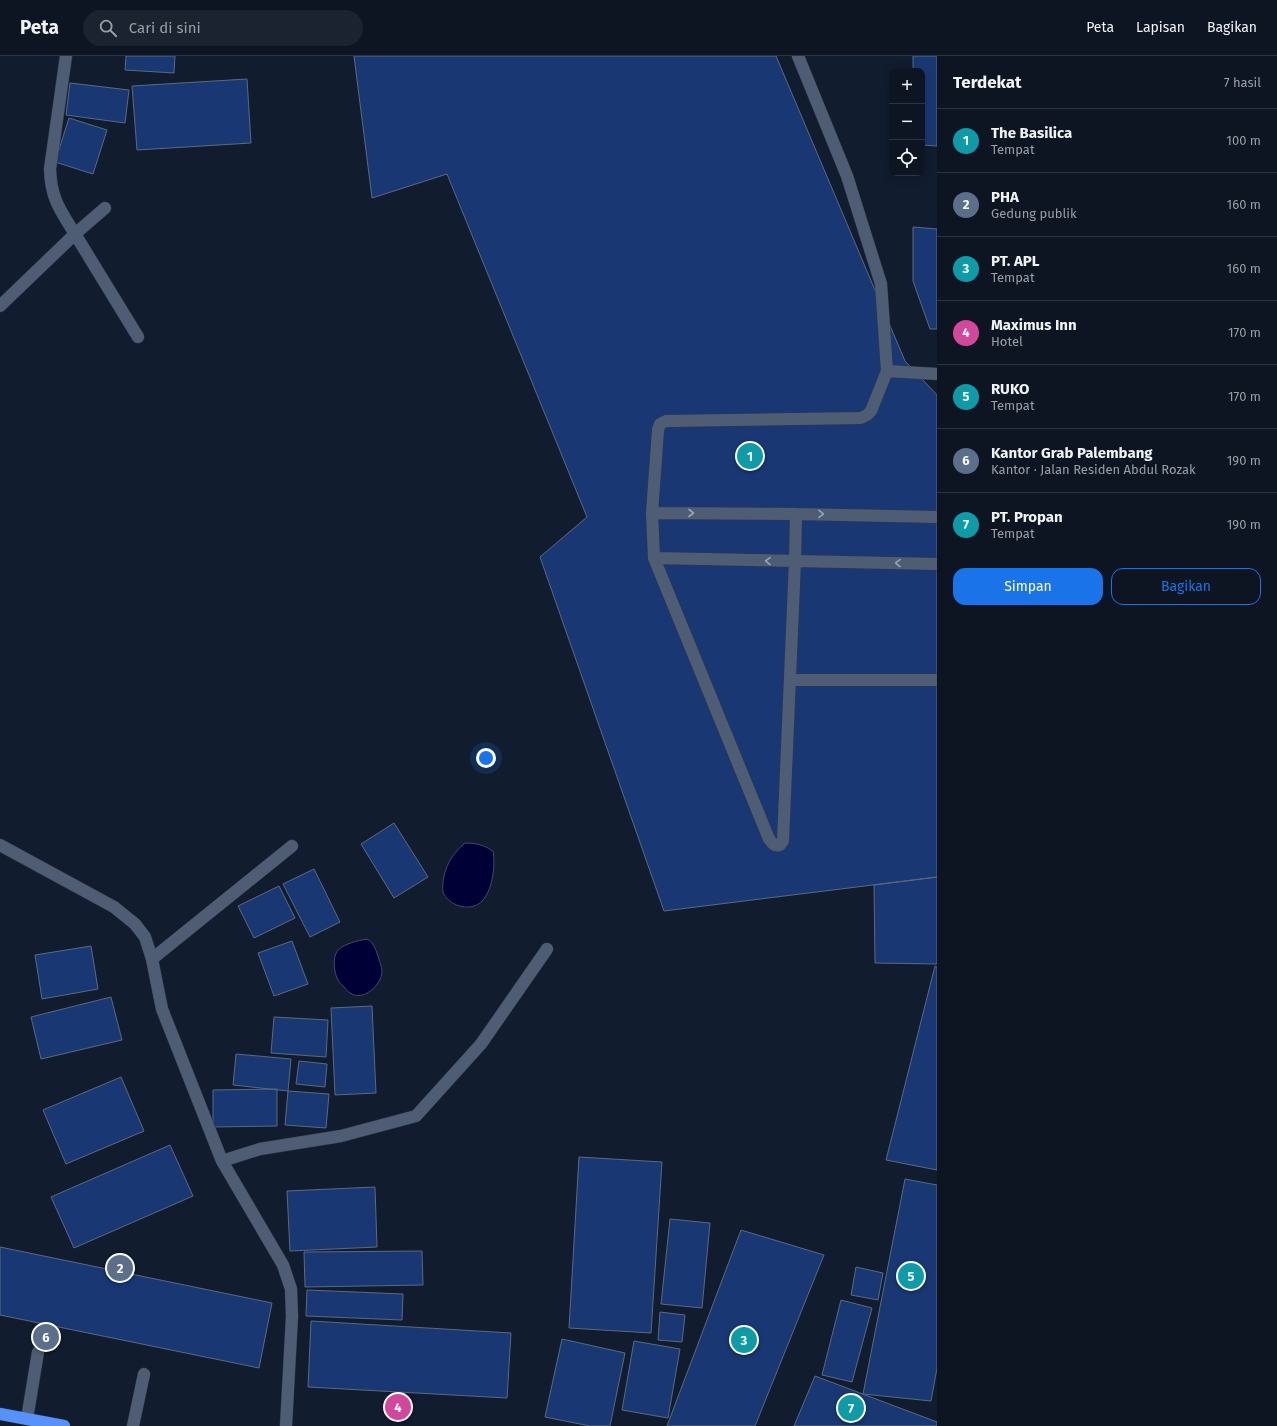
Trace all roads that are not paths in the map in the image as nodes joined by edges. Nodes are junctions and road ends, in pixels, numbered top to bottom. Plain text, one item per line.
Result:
1 (66, 56) edge
2 (798, 56) edge
3 (105, 208) dead end
4 (75, 234) junction
5 (0, 306) edge
6 (138, 337) dead end
7 (887, 371) junction
8 (937, 374) edge
9 (652, 513) junction
10 (796, 514) junction
11 (937, 517) edge
12 (654, 558) junction
13 (796, 561) junction
14 (937, 564) edge
15 (790, 680) junction
16 (937, 680) edge
17 (0, 845) edge
18 (292, 846) dead end
19 (547, 949) dead end
20 (152, 959) junction
21 (222, 1161) junction
22 (38, 1352) dead end
23 (144, 1374) dead end
24 (0, 1414) edge
25 (27, 1419) junction
26 (64, 1426) edge
27 (133, 1426) edge
28 (286, 1426) edge

1 - 4 street
2 - 7 street
3 - 4 street
4 - 5 street
4 - 6 street
7 - 8 street
7 - 9 street
9 -> 10 street
9 - 12 street
10 -> 11 street
10 - 13 street
13 -> 12 street
12 - 15 street
14 -> 13 street
13 - 15 street
15 - 16 street
17 - 20 street
18 - 20 street
19 - 21 street
20 - 21 street
21 - 28 street
22 - 25 street
23 - 27 street
24 - 25 highway
25 - 26 highway

